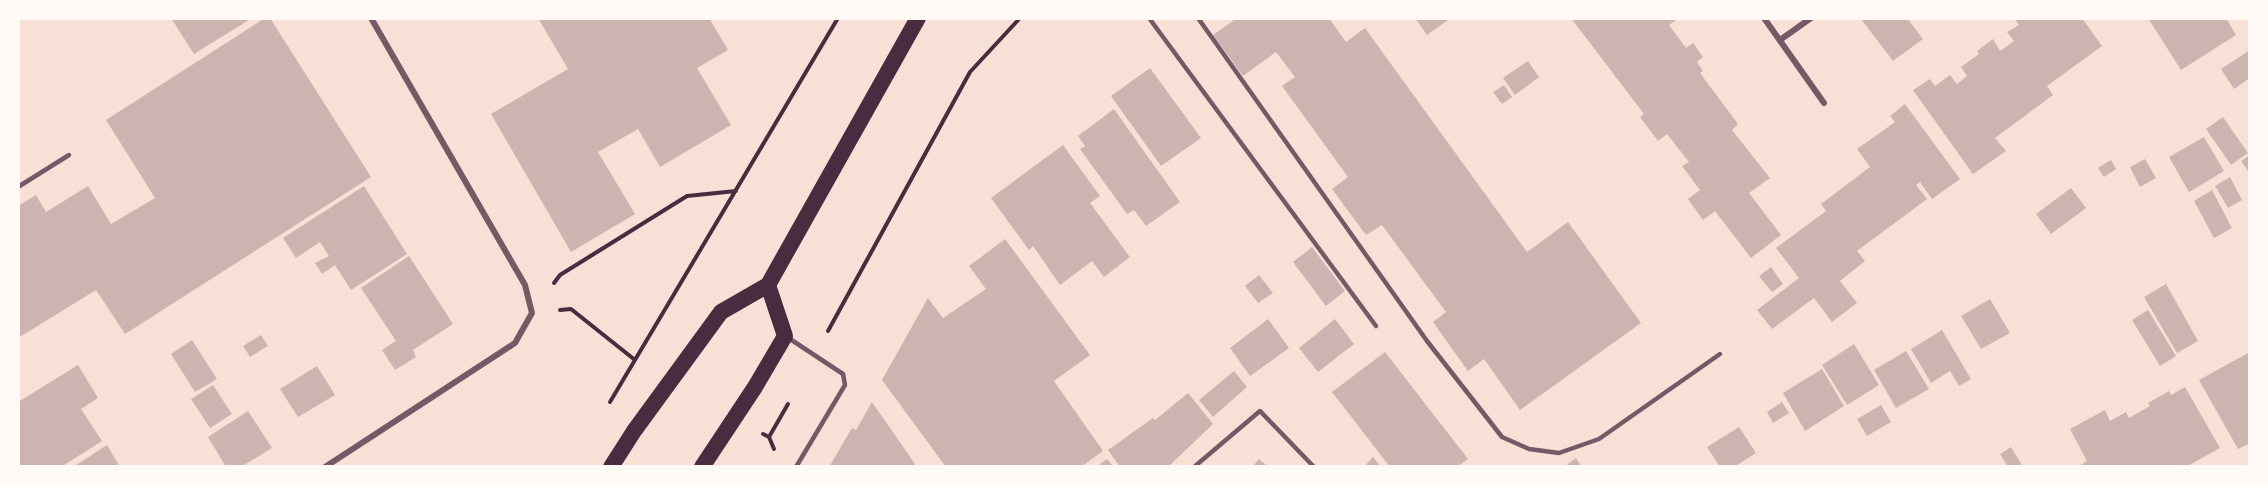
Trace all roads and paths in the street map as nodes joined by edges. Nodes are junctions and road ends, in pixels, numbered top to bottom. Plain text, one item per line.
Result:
1 (371, 18) edge
2 (838, 18) edge
3 (918, 18) edge
4 (1020, 18) edge
5 (1149, 18) edge
6 (1198, 18) edge
7 (1764, 18) edge
8 (1810, 18) edge
9 (1780, 40) junction
10 (1824, 103) dead end
11 (69, 155) dead end
12 (18, 187) edge
13 (736, 191) junction
14 (768, 285) junction
15 (532, 313) junction
16 (1376, 326) dead end
17 (830, 328) dead end
18 (784, 336) junction
19 (1720, 354) dead end
20 (634, 360) junction
21 (792, 396) dead end
22 (608, 405) dead end
23 (770, 437) dead end
24 (325, 467) edge
25 (611, 467) edge
26 (702, 467) edge
27 (796, 467) edge
28 (1194, 467) edge
29 (1314, 467) edge

1 - 15 street
2 - 13 path
3 - 14 highway
4 - 17 path
5 - 16 lane
6 - 19 lane
7 - 9 street
8 - 9 street
9 - 10 street
11 - 12 lane
13 - 15 path
13 - 20 path
14 - 18 highway
14 - 25 highway
15 - 20 path
15 - 24 street
18 - 26 highway
18 - 27 lane
20 - 22 path
21 - 23 path
28 - 29 lane

